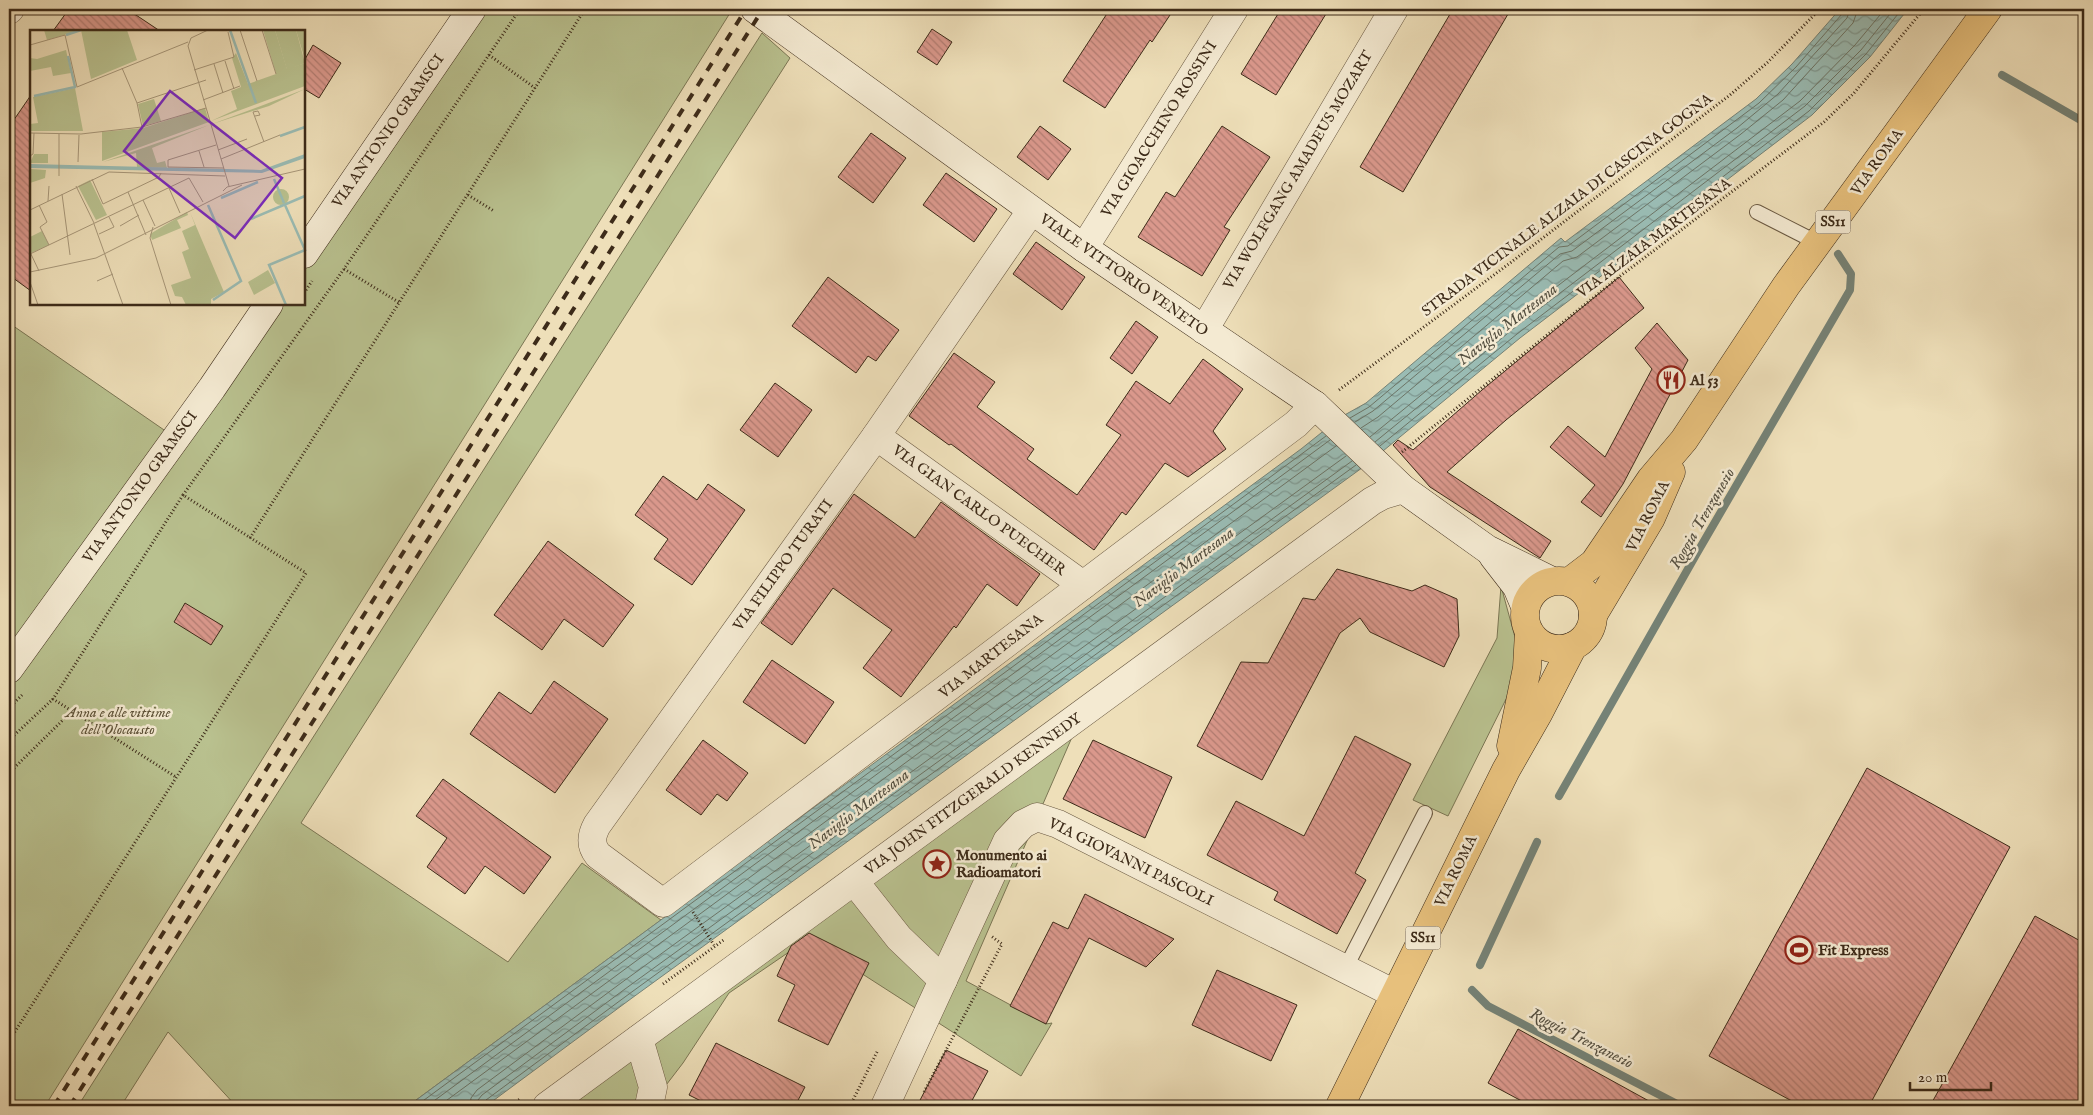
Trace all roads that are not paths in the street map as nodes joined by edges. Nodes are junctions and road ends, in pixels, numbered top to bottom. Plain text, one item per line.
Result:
1 (472, 9) edge
2 (755, 9) edge
3 (1234, 9) edge
4 (1394, 9) edge
5 (1988, 9) edge
6 (1031, 210) junction
7 (1757, 212) dead end
8 (1818, 243) junction
9 (1084, 248) junction
10 (305, 253) edge
11 (268, 305) edge
12 (1204, 330) junction
13 (1324, 414) junction
14 (876, 436) junction
15 (1684, 440) junction
16 (1403, 489) junction
17 (1487, 549) junction
18 (1560, 582) junction
19 (1083, 585) junction
20 (1593, 615) junction
21 (1527, 619) junction
22 (1573, 646) junction
23 (9, 669) edge
24 (1506, 770) junction
25 (1425, 813) dead end
26 (854, 881) junction
27 (676, 904) joint
28 (1345, 969) junction
29 (943, 980) junction
30 (1395, 994) junction
31 (639, 1039) junction
32 (547, 1106) edge
33 (649, 1106) edge
34 (884, 1106) edge
35 (1340, 1106) edge

1 - 10 street, VIA ANTONIO GRAMSCI
2 - 6 street, VIALE VITTORIO VENETO
3 - 9 street, VIA GIOACCHINO ROSSINI
4 - 12 street, VIA WOLFGANG AMADEUS MOZART
5 - 8 main road, VIA ROMA / SS11
6 - 9 street, VIALE VITTORIO VENETO
6 - 14 street, VIA FILIPPO TURATI
7 - 8 lane
8 - 15 main road, VIA ROMA / SS11
9 - 12 street, VIALE VITTORIO VENETO
11 - 23 street, VIA ANTONIO GRAMSCI
12 - 13 street, VIALE VITTORIO VENETO
13 - 16 street, VIALE VITTORIO VENETO
13 - 19 street, VIA MARTESANA
14 - 19 street, VIA GIAN CARLO PUECHER
14 - 27 street, VIA FILIPPO TURATI
15 - 18 main road, VIA ROMA / SS11
15 - 20 main road, VIA ROMA / SS11
16 - 17 street, VIALE VITTORIO VENETO
16 - 26 street, VIA JOHN FITZGERALD KENNEDY
17 - 18 street, VIALE VITTORIO VENETO
17 - 21 street, VIALE VITTORIO VENETO
18 - 20 main road
18 - 21 main road, VIA ROMA / SS11
19 - 27 street, VIA MARTESANA
20 - 22 main road, VIA ROMA / SS11
21 - 22 main road
21 - 24 main road, VIA ROMA / SS11
22 - 24 main road, VIA ROMA / SS11
24 - 30 main road, VIA ROMA / SS11
25 - 28 lane
26 - 29 street
26 - 31 street, VIA JOHN FITZGERALD KENNEDY
28 - 29 street, VIA GIOVANNI PASCOLI
28 - 30 street, VIA GIOVANNI PASCOLI
29 - 34 street
30 - 35 main road, VIA ROMA / SS11
31 - 32 street, VIA JOHN FITZGERALD KENNEDY
31 - 33 street

